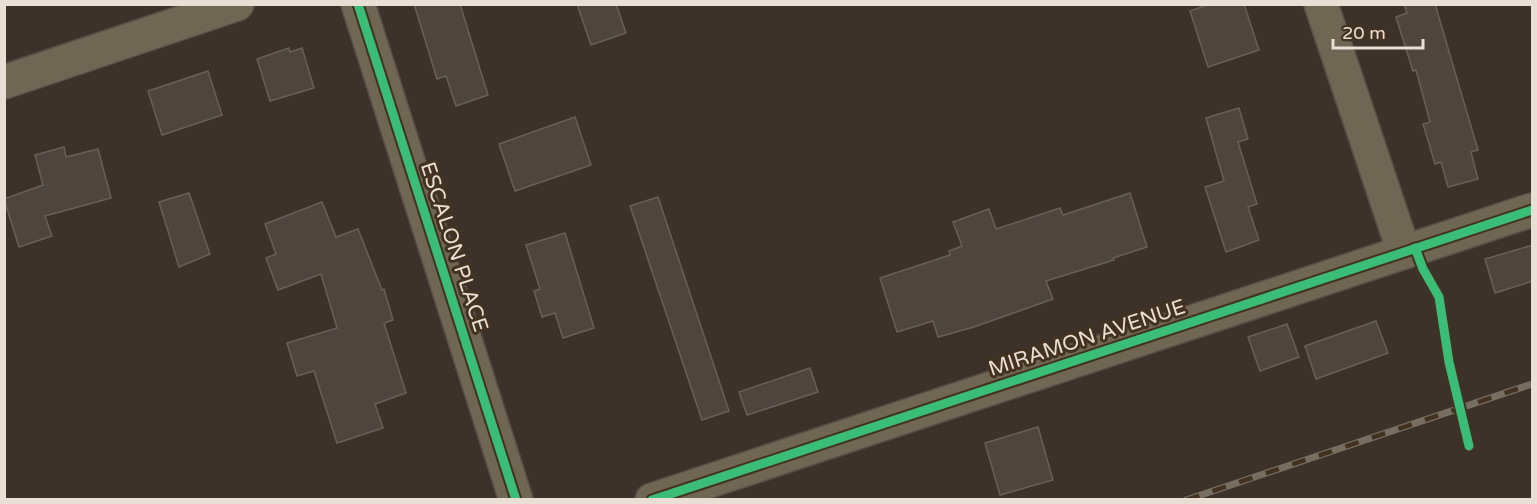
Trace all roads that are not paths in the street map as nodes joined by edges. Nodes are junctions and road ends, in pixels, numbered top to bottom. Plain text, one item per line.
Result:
1 (237, 4) edge
2 (358, 4) edge
3 (1321, 4) edge
4 (4, 81) edge
5 (1533, 210) edge
6 (1404, 252) junction
7 (516, 500) edge
8 (652, 500) edge

1 - 4 street
2 - 7 street, ESCALON PLACE
3 - 6 street
5 - 6 street, MIRAMON AVENUE
6 - 8 street, MIRAMON AVENUE

